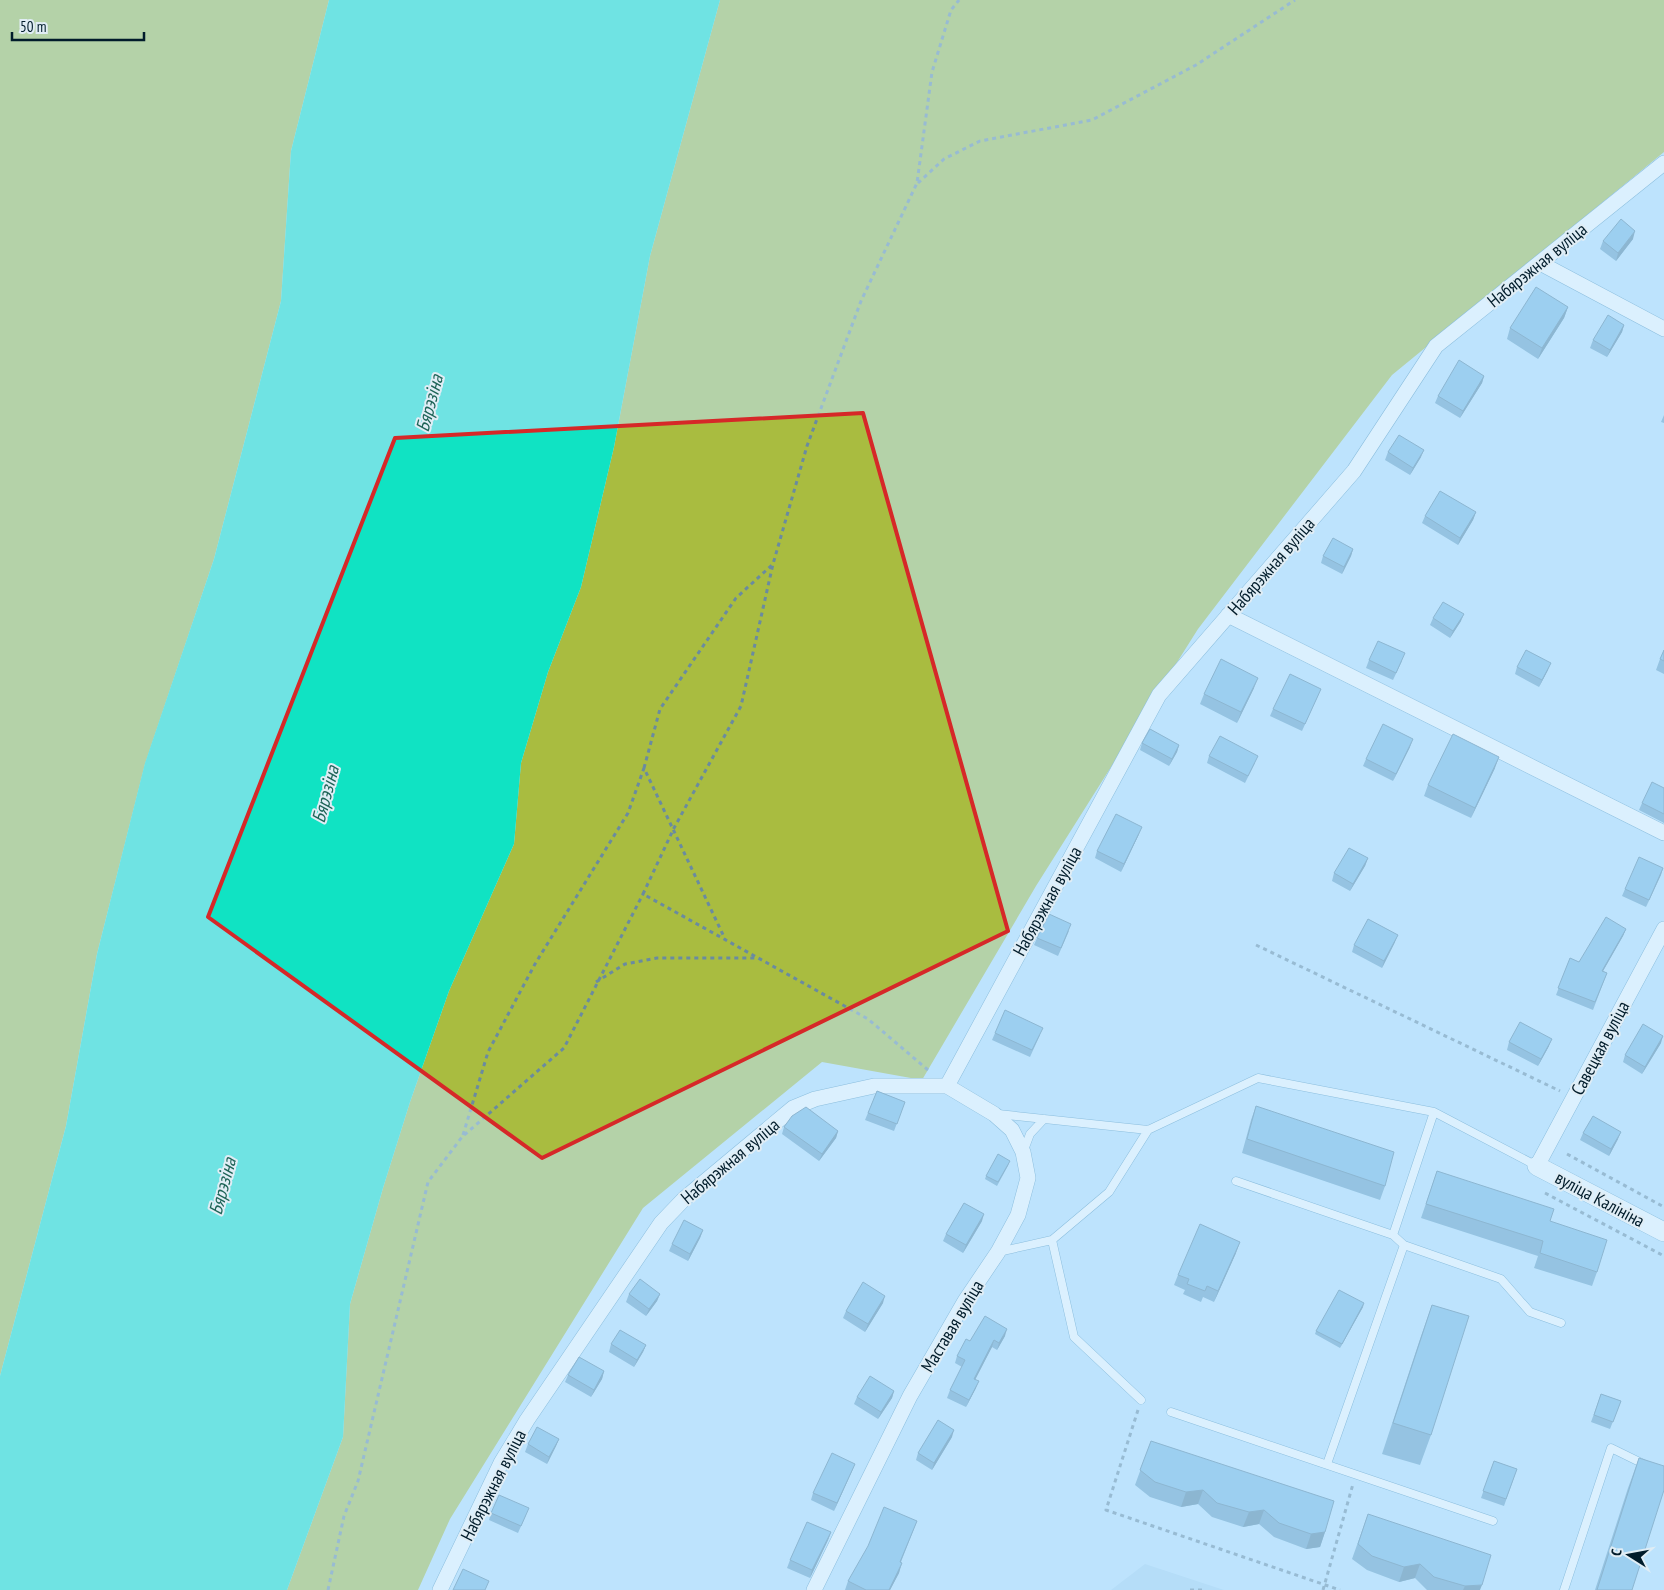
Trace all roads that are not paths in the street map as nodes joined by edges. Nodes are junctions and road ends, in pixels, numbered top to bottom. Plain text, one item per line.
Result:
1 (1664, 163) edge
2 (1540, 263) junction
3 (1664, 329) edge
4 (1228, 615) junction
5 (1664, 833) edge
6 (1664, 929) edge
7 (946, 1086) junction
8 (1434, 1112) junction
9 (994, 1114) junction
10 (1044, 1119) junction
11 (1148, 1130) junction
12 (1023, 1152) junction
13 (1537, 1166) junction
14 (1236, 1181) dead end
15 (1664, 1232) edge
16 (1393, 1235) junction
17 (1052, 1240) junction
18 (1404, 1245) junction
19 (998, 1252) junction
20 (1561, 1323) dead end
21 (1141, 1400) road end
22 (1171, 1412) dead end
23 (1328, 1464) junction
24 (1664, 1474) edge
25 (1493, 1521) dead end
26 (440, 1590) edge
27 (814, 1590) edge
28 (1564, 1590) edge

1 - 2 street, Набярэжная вуліца
2 - 3 street
2 - 4 street, Набярэжная вуліца
4 - 5 street
4 - 7 street, Набярэжная вуліца
6 - 13 street, Савецкая вуліца
7 - 9 street, Маставая вуліца
7 - 26 street, Набярэжная вуліца
8 - 11 lane
8 - 13 lane
8 - 16 lane
9 - 10 lane
9 - 12 street, Маставая вуліца
10 - 11 lane
10 - 12 lane
11 - 17 lane
12 - 19 street, Маставая вуліца
13 - 15 street, вуліца Калініна
14 - 16 lane
16 - 18 lane
17 - 19 lane
17 - 21 lane
18 - 20 lane
18 - 23 lane
19 - 27 street, Маставая вуліца
22 - 23 lane
23 - 25 lane
24 - 28 lane

